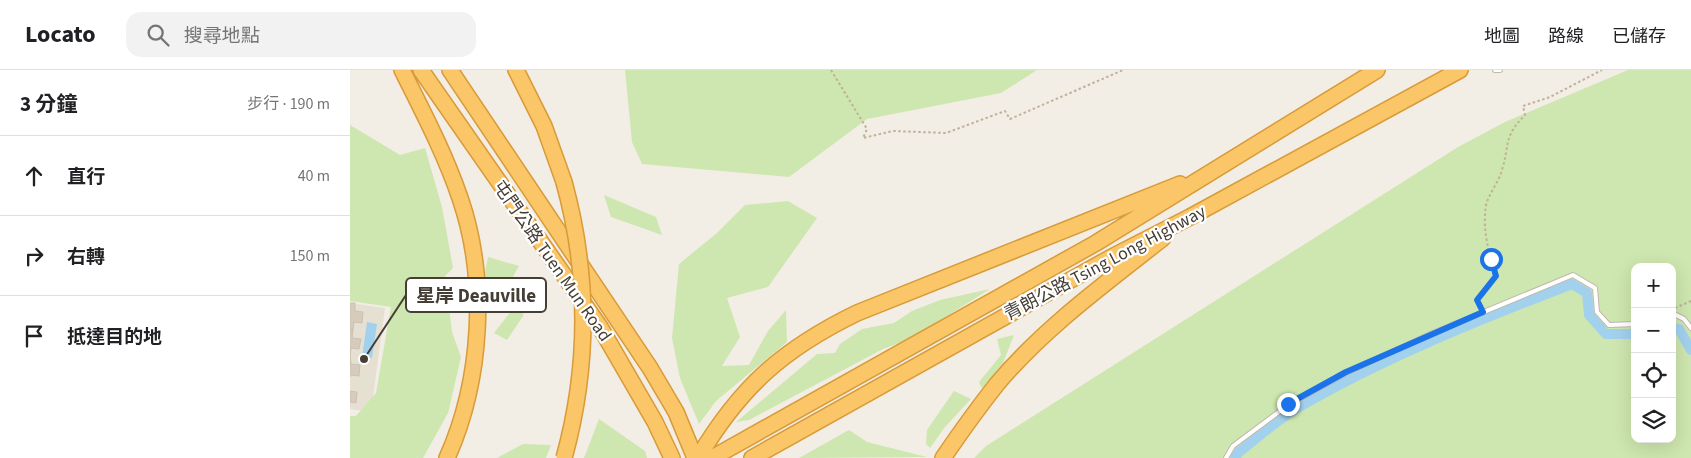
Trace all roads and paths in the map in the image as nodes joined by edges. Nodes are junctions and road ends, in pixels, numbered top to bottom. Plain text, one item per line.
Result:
1 (402, 70) edge
2 (421, 70) edge
3 (450, 70) edge
4 (516, 70) edge
5 (831, 70) edge
6 (1123, 70) edge
7 (1377, 70) edge
8 (1460, 70) edge
9 (1495, 70) edge
10 (1500, 70) edge
11 (1602, 70) edge
12 (1225, 165) junction
13 (1190, 217) junction
14 (1691, 301) edge
15 (1674, 308) edge
16 (1483, 312) junction
17 (1676, 315) edge
18 (1631, 324) edge
19 (1691, 328) edge
20 (447, 458) edge
21 (564, 458) edge
22 (672, 458) edge
23 (696, 458) edge
24 (712, 458) edge
25 (752, 458) edge
26 (943, 458) edge
27 (1226, 458) edge

1 - 20 highway
2 - 22 highway, 屯門公路 Tuen Mun Road
3 - 23 highway, 屯門公路 Tuen Mun Road
4 - 21 highway, bridge
5 - 6 path
7 - 12 highway, 青朗公路 Tsing Long Highway
8 - 13 highway, 青朗公路 Tsing Long Highway
9 - 10 lane
11 - 16 path
12 - 23 highway
12 - 24 highway, 青朗公路 Tsing Long Highway
13 - 25 highway, 青朗公路 Tsing Long Highway
13 - 26 highway
14 - 15 path
16 - 18 lane
16 - 27 lane
17 - 19 lane

